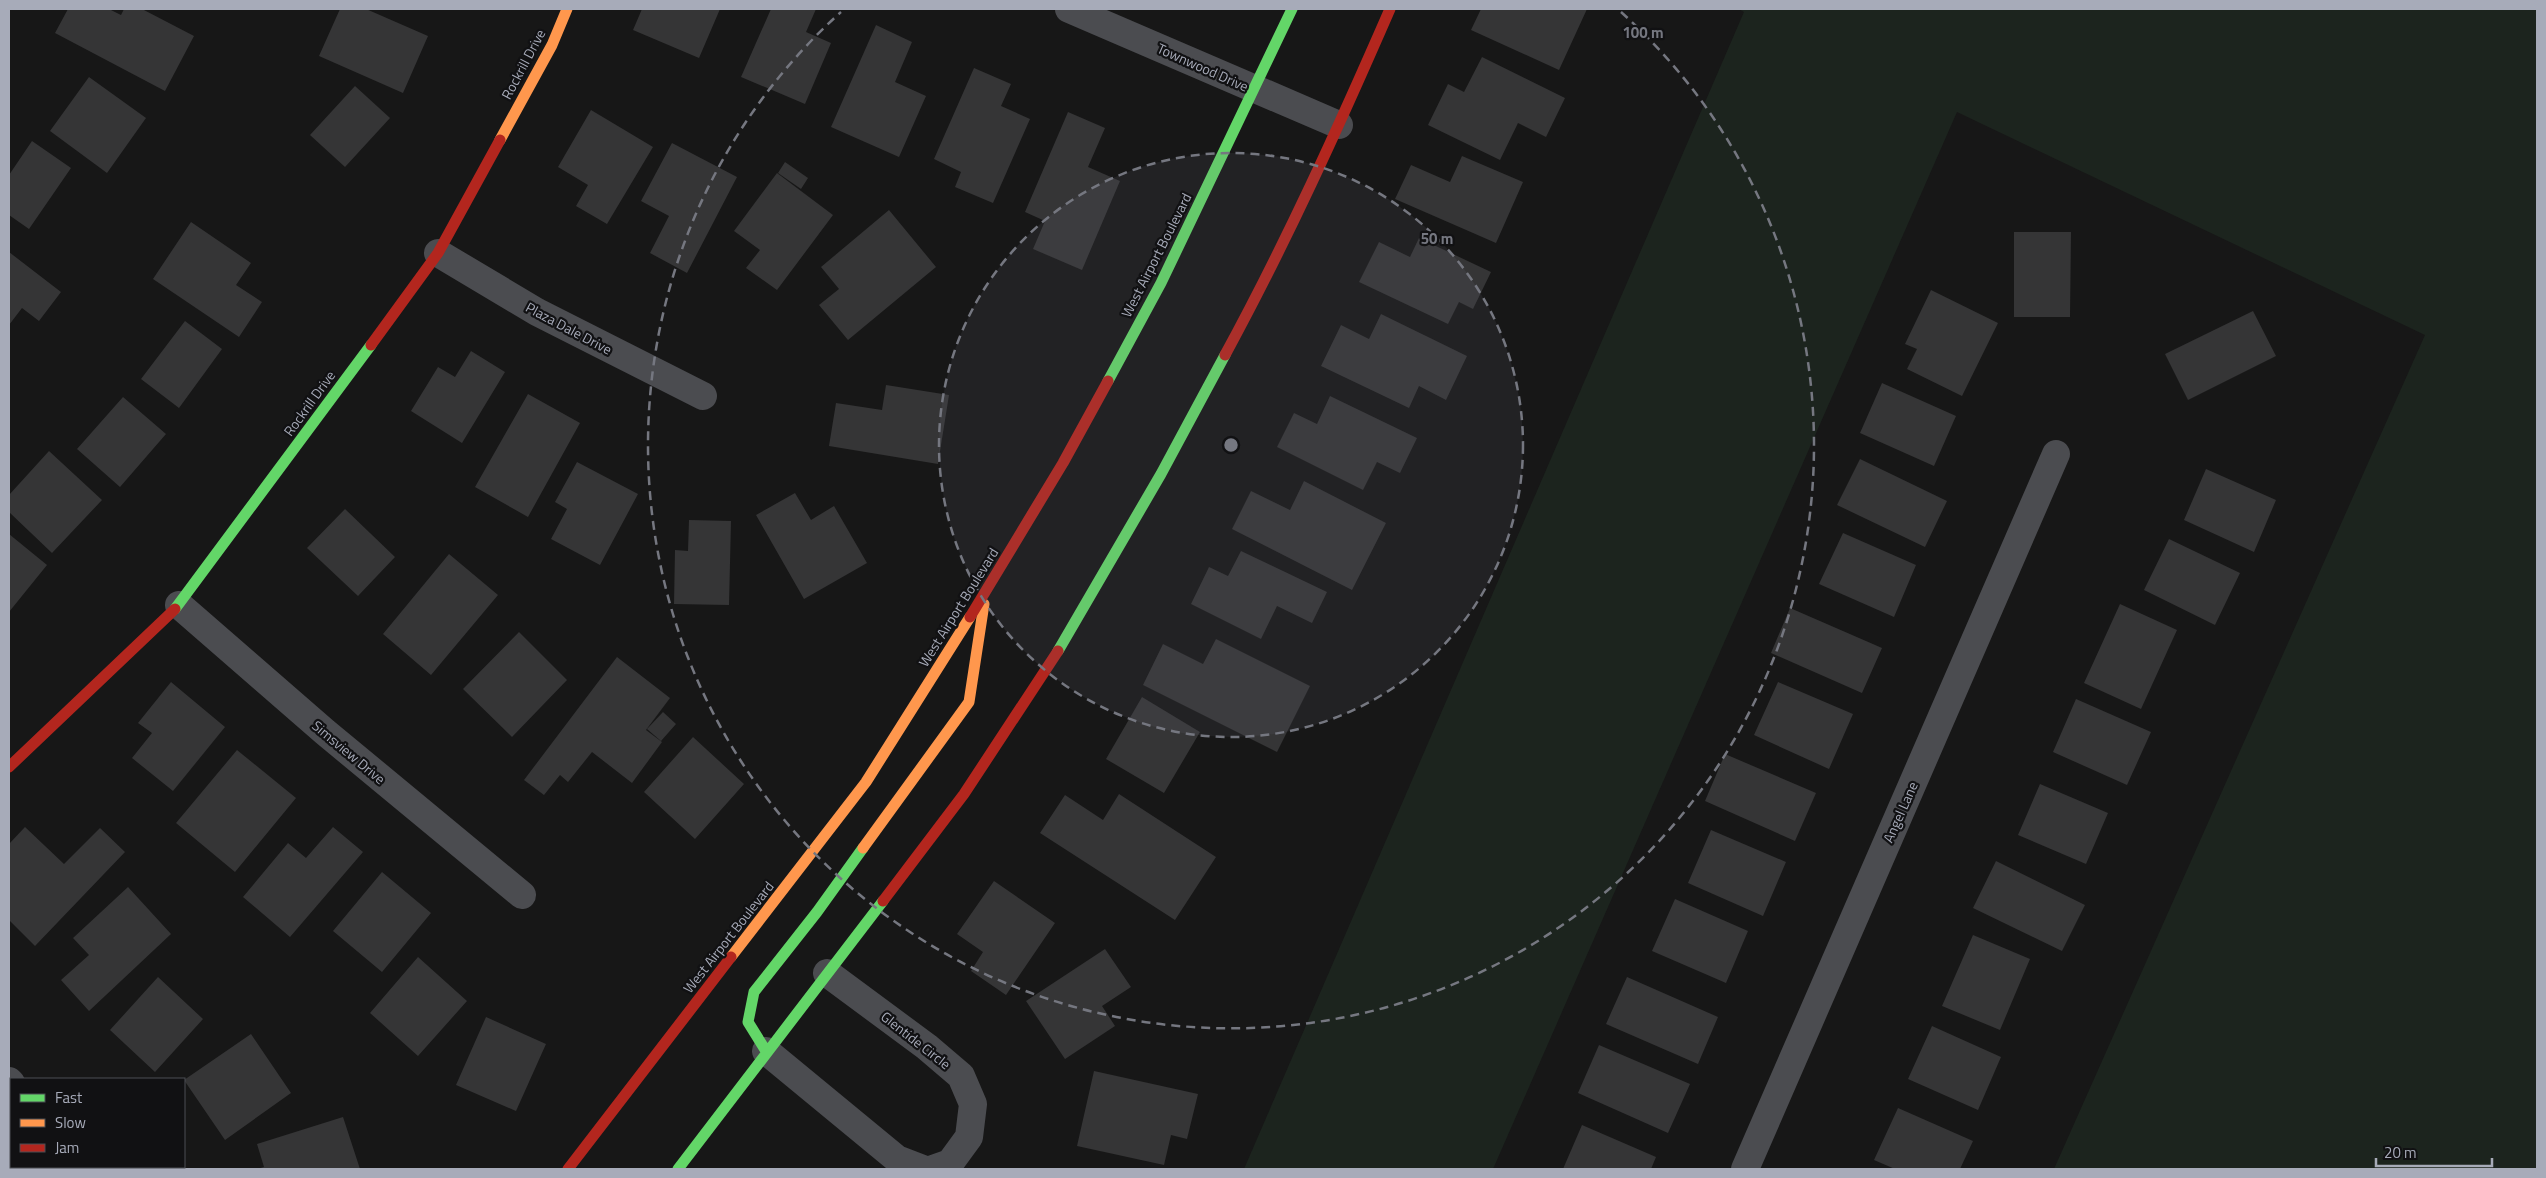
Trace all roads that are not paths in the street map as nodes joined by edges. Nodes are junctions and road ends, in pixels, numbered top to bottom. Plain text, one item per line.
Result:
1 (567, 9) edge
2 (1069, 9) edge
3 (1292, 9) edge
4 (1390, 9) edge
5 (1255, 90) junction
6 (1339, 125) junction
7 (438, 253) junction
8 (703, 396) dead end
9 (2056, 454) dead end
10 (986, 592) junction
11 (179, 605) junction
12 (9, 768) edge
13 (522, 895) dead end
14 (827, 973) junction
15 (766, 1051) junction
16 (568, 1169) edge
17 (678, 1169) edge
18 (923, 1169) edge
19 (933, 1169) edge
20 (1744, 1169) edge

1 - 7 main road, Rockrill Drive
2 - 5 street, Townwood Drive
3 - 5 main road, West Airport Boulevard
4 - 6 main road
5 - 6 street, Townwood Drive
5 - 10 main road, West Airport Boulevard
6 - 14 main road
7 - 8 street, Plaza Dale Drive
7 - 11 main road, Rockrill Drive
9 - 20 street, Angel Lane
10 - 15 main road
10 - 16 main road, West Airport Boulevard
11 - 12 main road, Rockrill Drive
11 - 13 street, Simsview Drive
14 - 15 main road
14 - 19 street, Glentide Circle
15 - 17 main road
15 - 18 street

